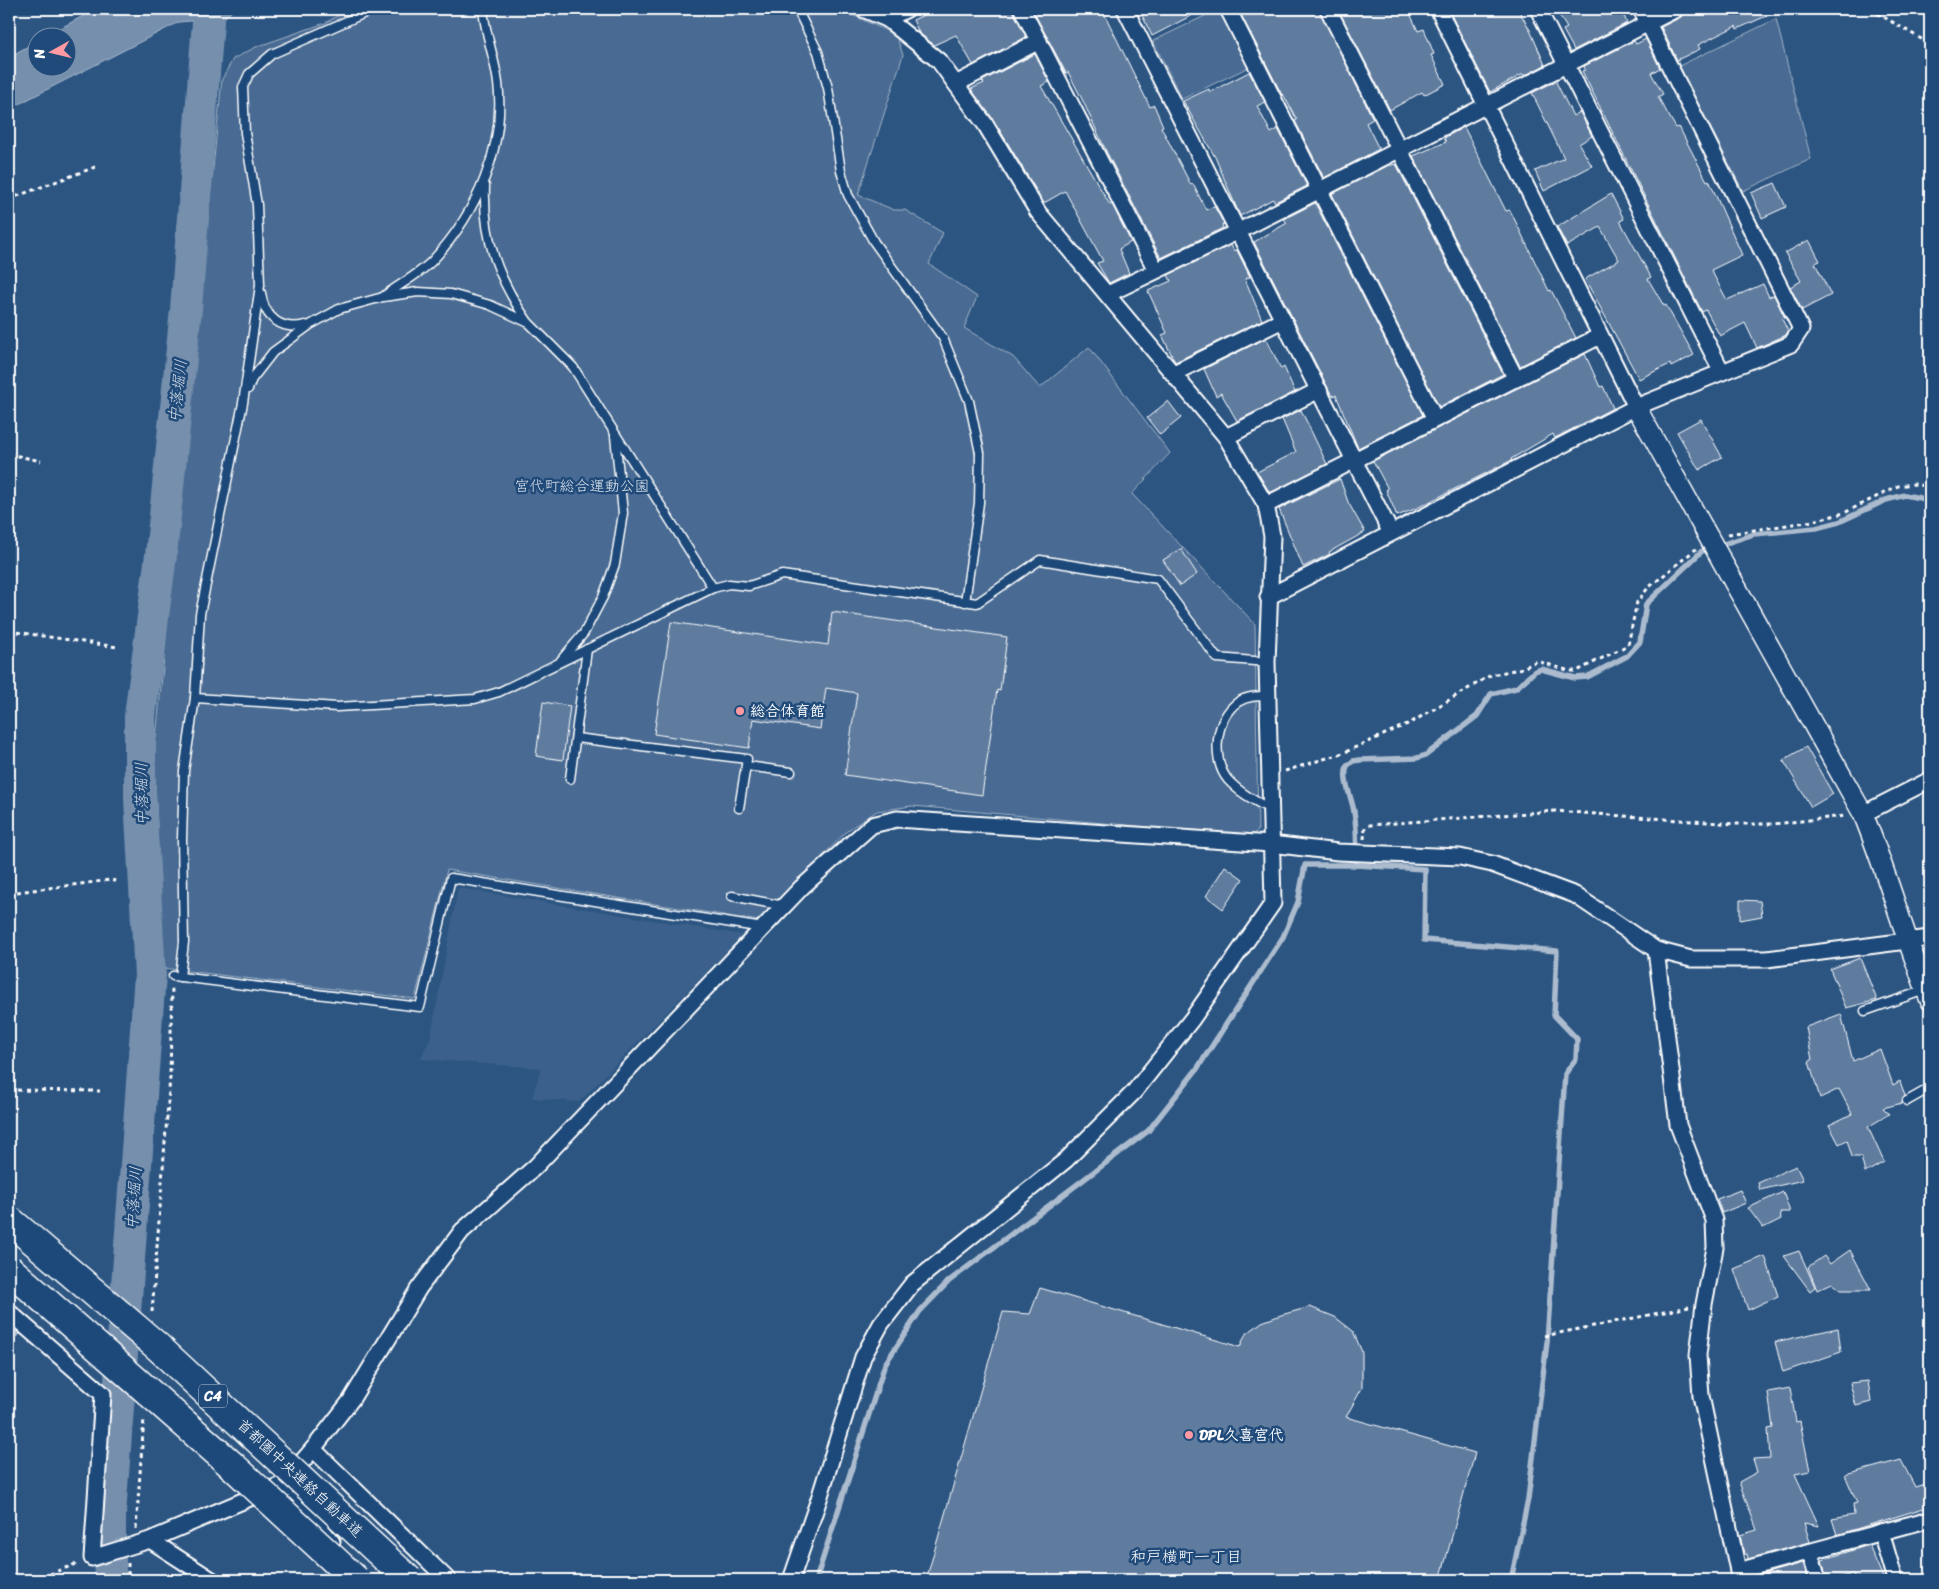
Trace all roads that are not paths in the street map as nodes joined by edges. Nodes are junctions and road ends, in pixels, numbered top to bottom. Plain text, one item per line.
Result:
1 (374, 9) edge
2 (797, 9) edge
3 (863, 9) edge
4 (907, 9) edge
5 (1022, 9) edge
6 (1125, 9) edge
7 (1228, 9) edge
8 (1328, 9) edge
9 (1438, 9) edge
10 (1538, 9) edge
11 (1641, 9) edge
12 (1676, 9) edge
13 (482, 11) edge
14 (887, 19) junction
15 (1648, 23) junction
16 (1039, 41) junction
17 (1567, 65) junction
18 (956, 84) junction
19 (1486, 107) junction
20 (1400, 150) junction
21 (485, 182) junction
22 (1320, 190) junction
23 (1239, 231) junction
24 (1156, 270) junction
25 (260, 285) junction
26 (1108, 294) junction
27 (383, 297) junction
28 (1283, 320) junction
29 (529, 323) junction
30 (310, 324) junction
31 (1600, 336) junction
32 (1722, 372) junction
33 (1174, 373) junction
34 (1516, 379) junction
35 (1319, 390) junction
36 (243, 403) junction
37 (1636, 407) junction
38 (1435, 419) junction
39 (614, 433) junction
40 (1226, 437) junction
41 (1354, 460) junction
42 (1266, 505) junction
43 (1391, 533) junction
44 (713, 588) junction
45 (1268, 597) junction
46 (965, 602) junction
47 (587, 649) junction
48 (1267, 662) junction
49 (558, 664) junction
50 (1268, 696) junction
51 (195, 698) junction
52 (576, 738) junction
53 (747, 766) junction
54 (791, 772) dead end
55 (570, 779) dead end
56 (1930, 780) edge
57 (739, 808) dead end
58 (1270, 808) junction
59 (1863, 814) junction
60 (1271, 844) junction
61 (732, 896) dead end
62 (785, 906) junction
63 (763, 928) junction
64 (1930, 938) edge
65 (1907, 942) junction
66 (1656, 950) junction
67 (1928, 995) edge
68 (1865, 1011) dead end
69 (1930, 1088) edge
70 (1907, 1101) dead end
71 (9, 1220) edge
72 (9, 1269) edge
73 (9, 1312) edge
74 (313, 1449) junction
75 (282, 1484) junction
76 (1930, 1519) edge
77 (1882, 1532) junction
78 (138, 1544) junction
79 (1810, 1552) junction
80 (1739, 1576) edge
81 (212, 1580) edge
82 (356, 1580) edge
83 (364, 1580) edge
84 (409, 1580) edge
85 (448, 1580) edge
86 (791, 1580) edge
87 (1818, 1580) edge
88 (1895, 1580) edge

1 - 25 lane
2 - 46 lane
3 - 14 street
4 - 14 street
5 - 16 street
6 - 23 street
7 - 22 street
8 - 20 street
9 - 19 street
10 - 17 street
11 - 15 street
12 - 15 street
13 - 21 lane
14 - 18 street
15 - 17 street
15 - 32 street
16 - 18 street
16 - 24 street
17 - 19 street
17 - 32 street
18 - 26 street
19 - 20 street
19 - 31 street
20 - 22 street
20 - 34 street
21 - 27 lane
21 - 29 lane
22 - 23 street
22 - 38 street
23 - 24 street
23 - 28 street
24 - 26 street
25 - 30 lane
25 - 36 lane
26 - 33 street
27 - 29 lane
27 - 30 lane
28 - 33 street
28 - 35 street
29 - 39 lane
30 - 36 lane
31 - 34 street
31 - 37 street
32 - 37 street
33 - 40 street
34 - 38 street
35 - 40 street
35 - 41 street
36 - 51 lane
37 - 43 street
37 - 59 street
38 - 41 street
39 - 44 lane
39 - 49 lane
40 - 42 street
41 - 42 street
41 - 43 street
42 - 45 street
43 - 45 street
44 - 46 lane
44 - 47 lane
45 - 48 street
46 - 48 lane
47 - 49 lane
47 - 52 lane
48 - 50 street
49 - 51 lane
50 - 58 street
50 - 58 lane
51 - 63 lane
52 - 53 lane
52 - 55 lane
53 - 54 lane
53 - 57 lane
56 - 59 street
58 - 60 street
59 - 65 street
60 - 62 street
60 - 66 street
60 - 86 street
61 - 62 lane
62 - 63 street
63 - 74 street
64 - 65 street
65 - 66 street
65 - 67 street
66 - 80 street
67 - 68 lane
69 - 70 lane
71 - 84 highway, 首都圏中央連絡自動車道 / C4, bridge
72 - 82 highway, C4, bridge
73 - 78 street
74 - 75 street
74 - 85 street
75 - 78 street
75 - 83 street
76 - 77 street
77 - 79 street
77 - 88 street
78 - 81 street
79 - 80 street
79 - 87 street

